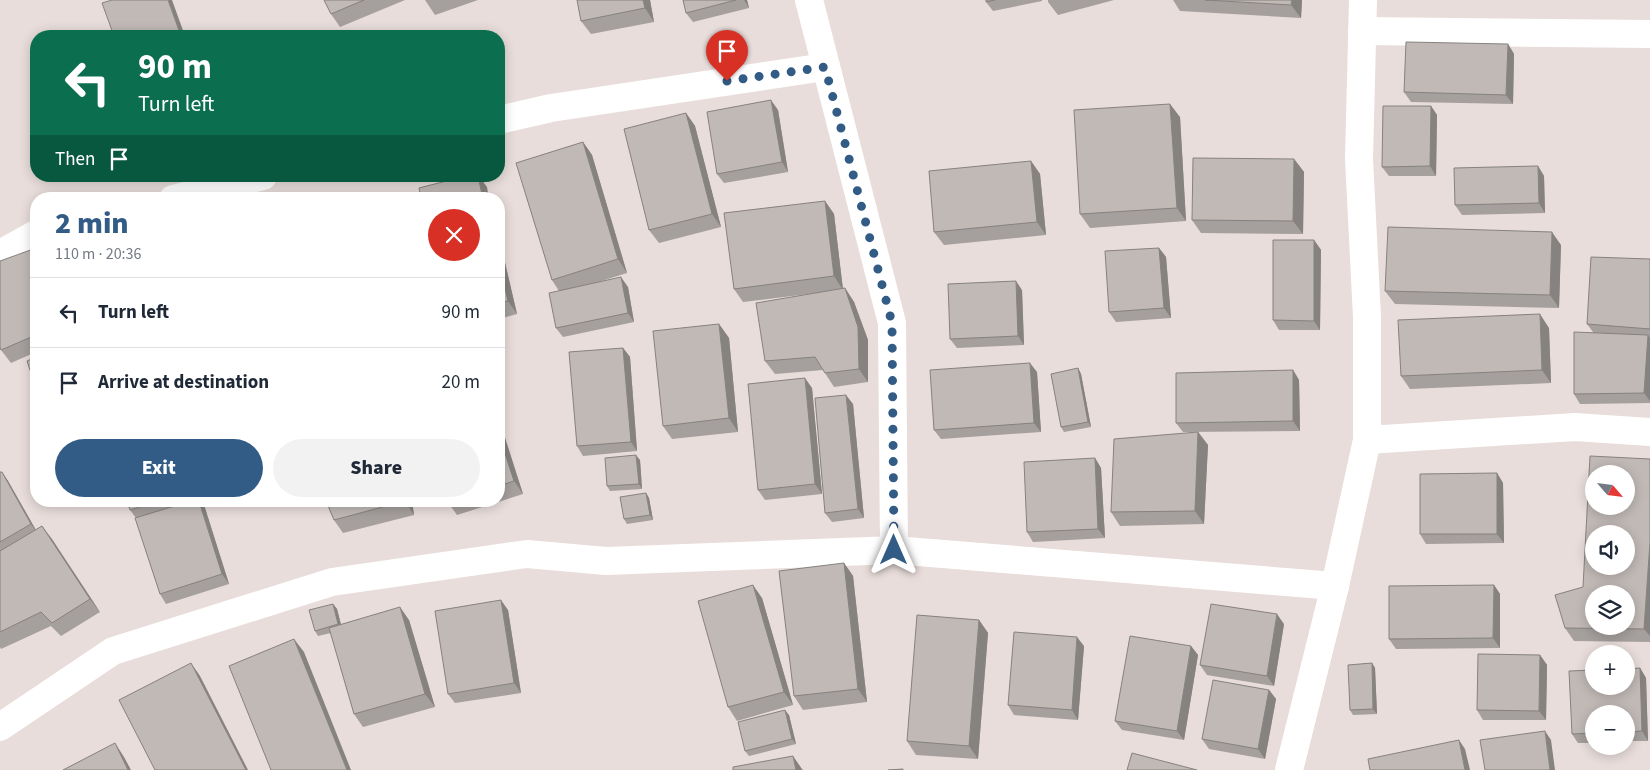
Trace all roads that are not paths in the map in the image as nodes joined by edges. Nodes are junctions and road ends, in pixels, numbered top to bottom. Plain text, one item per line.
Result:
1 (809, 0) edge
2 (1363, 0) edge
3 (1362, 31) junction
4 (1650, 34) edge
5 (825, 67) junction
6 (505, 119) edge
7 (240, 182) edge
8 (200, 192) edge
9 (30, 237) edge
10 (0, 254) edge
11 (1650, 432) edge
12 (1366, 440) junction
13 (894, 550) junction
14 (1335, 586) junction
15 (0, 727) edge
16 (1289, 770) edge

1 - 5 street
2 - 3 street
3 - 4 street
3 - 12 street
5 - 6 street
5 - 13 street
7 - 8 street
9 - 10 street
11 - 12 street
12 - 14 street
13 - 14 street
13 - 15 street
14 - 16 street

